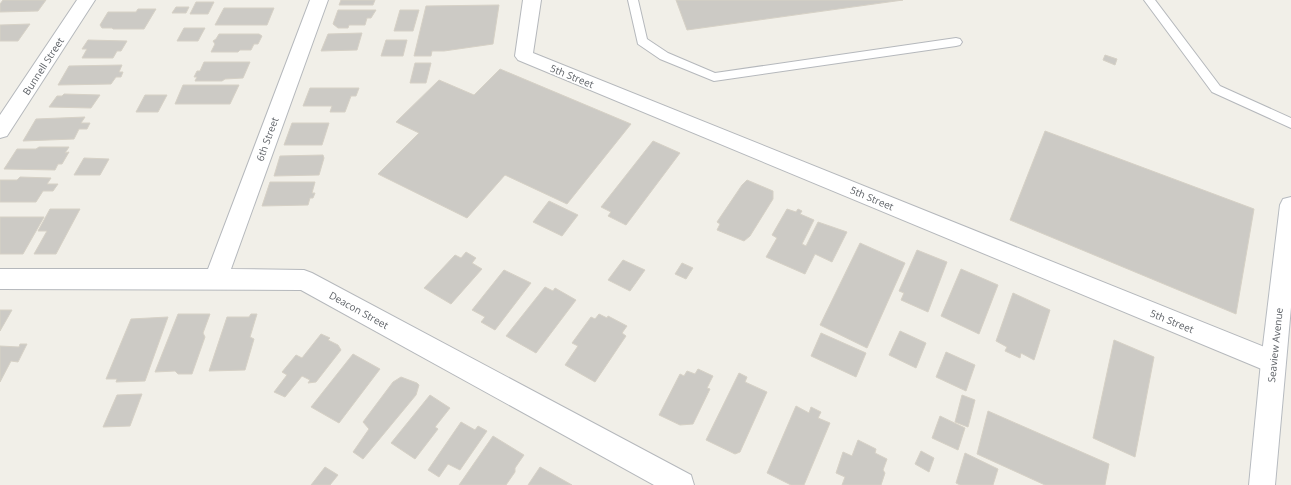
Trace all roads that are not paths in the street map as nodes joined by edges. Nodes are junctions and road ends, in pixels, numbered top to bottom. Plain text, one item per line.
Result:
1 (86, 0) edge
2 (318, 0) edge
3 (532, 0) edge
4 (633, 0) edge
5 (1149, 0) edge
6 (956, 42) dead end
7 (1291, 123) edge
8 (0, 131) edge
9 (1291, 205) edge
10 (216, 278) junction
11 (0, 279) edge
12 (1273, 362) junction
13 (682, 485) edge
14 (1262, 485) edge

1 - 8 street, Bunnell Street
2 - 10 street, 6th Street
3 - 12 street, 5th Street
4 - 6 lane
5 - 7 lane
9 - 12 street, Seaview Avenue
10 - 11 street, Deacon Street
10 - 13 street, Deacon Street
12 - 14 street, Seaview Avenue

